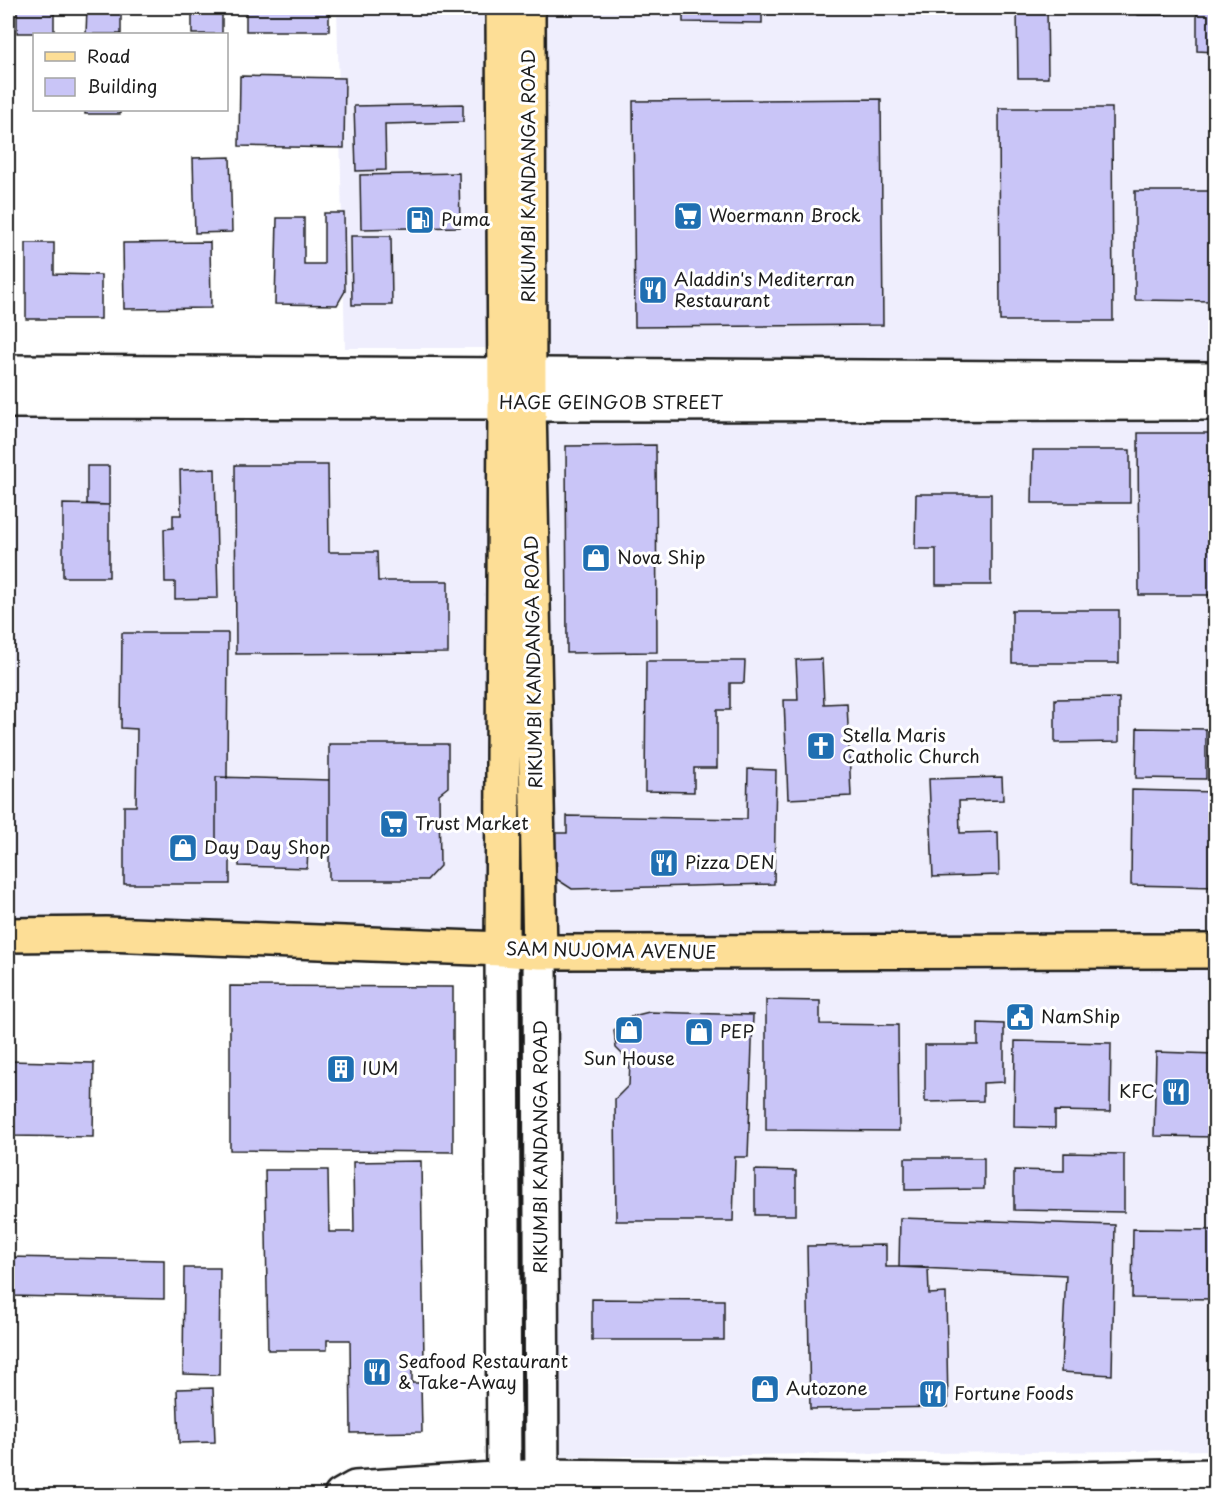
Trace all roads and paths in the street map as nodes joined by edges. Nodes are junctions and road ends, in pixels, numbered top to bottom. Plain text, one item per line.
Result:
1 (503, 8) edge
2 (528, 8) edge
3 (8, 372) edge
4 (1215, 379) edge
5 (517, 390) junction
6 (8, 401) edge
7 (1215, 403) edge
8 (8, 935) edge
9 (502, 949) junction
10 (1215, 951) edge
11 (540, 952) junction
12 (1215, 1476) edge
13 (505, 1486) edge
14 (542, 1486) edge
15 (969, 1488) edge
16 (341, 1496) edge

1 - 5 main road, RIKUMBI KANDANGA ROAD
2 - 5 main road, RIKUMBI KANDANGA ROAD
3 - 5 street, HAGE GEINGOB STREET
4 - 5 street, HAGE GEINGOB STREET
5 - 6 street, HAGE GEINGOB STREET
5 - 7 street, HAGE GEINGOB STREET
5 - 9 main road, RIKUMBI KANDANGA ROAD
5 - 11 main road, RIKUMBI KANDANGA ROAD
8 - 9 main road, SAM NUJOMA AVENUE
9 - 11 main road, SAM NUJOMA AVENUE
9 - 13 street, RIKUMBI KANDANGA ROAD
10 - 11 main road, SAM NUJOMA AVENUE
11 - 14 street, RIKUMBI KANDANGA ROAD
12 - 15 street
13 - 14 street
13 - 16 street
14 - 15 street

